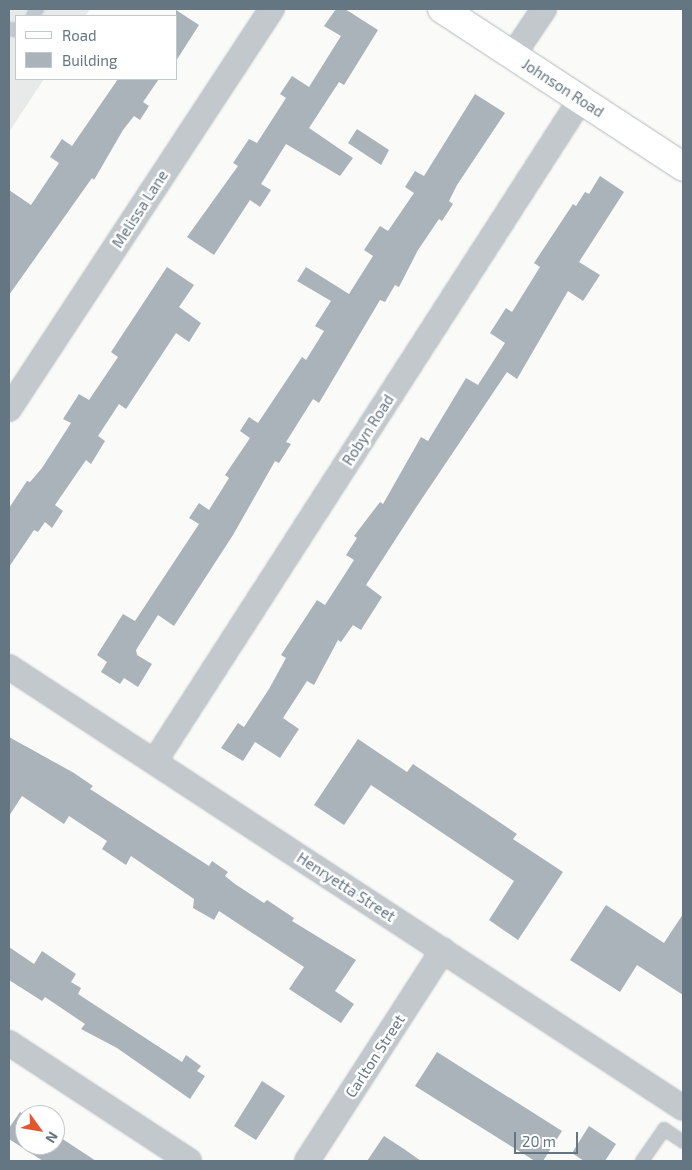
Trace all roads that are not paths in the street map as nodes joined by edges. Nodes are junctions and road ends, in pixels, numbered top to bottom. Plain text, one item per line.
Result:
1 (272, 9) edge
2 (442, 9) edge
3 (544, 9) edge
4 (513, 55) junction
5 (581, 99) junction
6 (683, 167) edge
7 (9, 409) edge
8 (9, 667) edge
9 (155, 761) junction
10 (443, 950) junction
11 (9, 1043) edge
12 (683, 1108) edge
13 (683, 1142) edge
14 (189, 1161) edge
15 (307, 1161) edge
16 (642, 1161) edge

1 - 7 street, Melissa Lane
2 - 4 street, Johnson Road
3 - 4 street
4 - 5 street, Johnson Road
5 - 6 street, Johnson Road
5 - 9 street, Robyn Road
8 - 9 street, Henryetta Street
9 - 10 street, Henryetta Street
10 - 12 street, Henryetta Street
10 - 15 street, Carlton Street
11 - 14 street
13 - 16 lane

